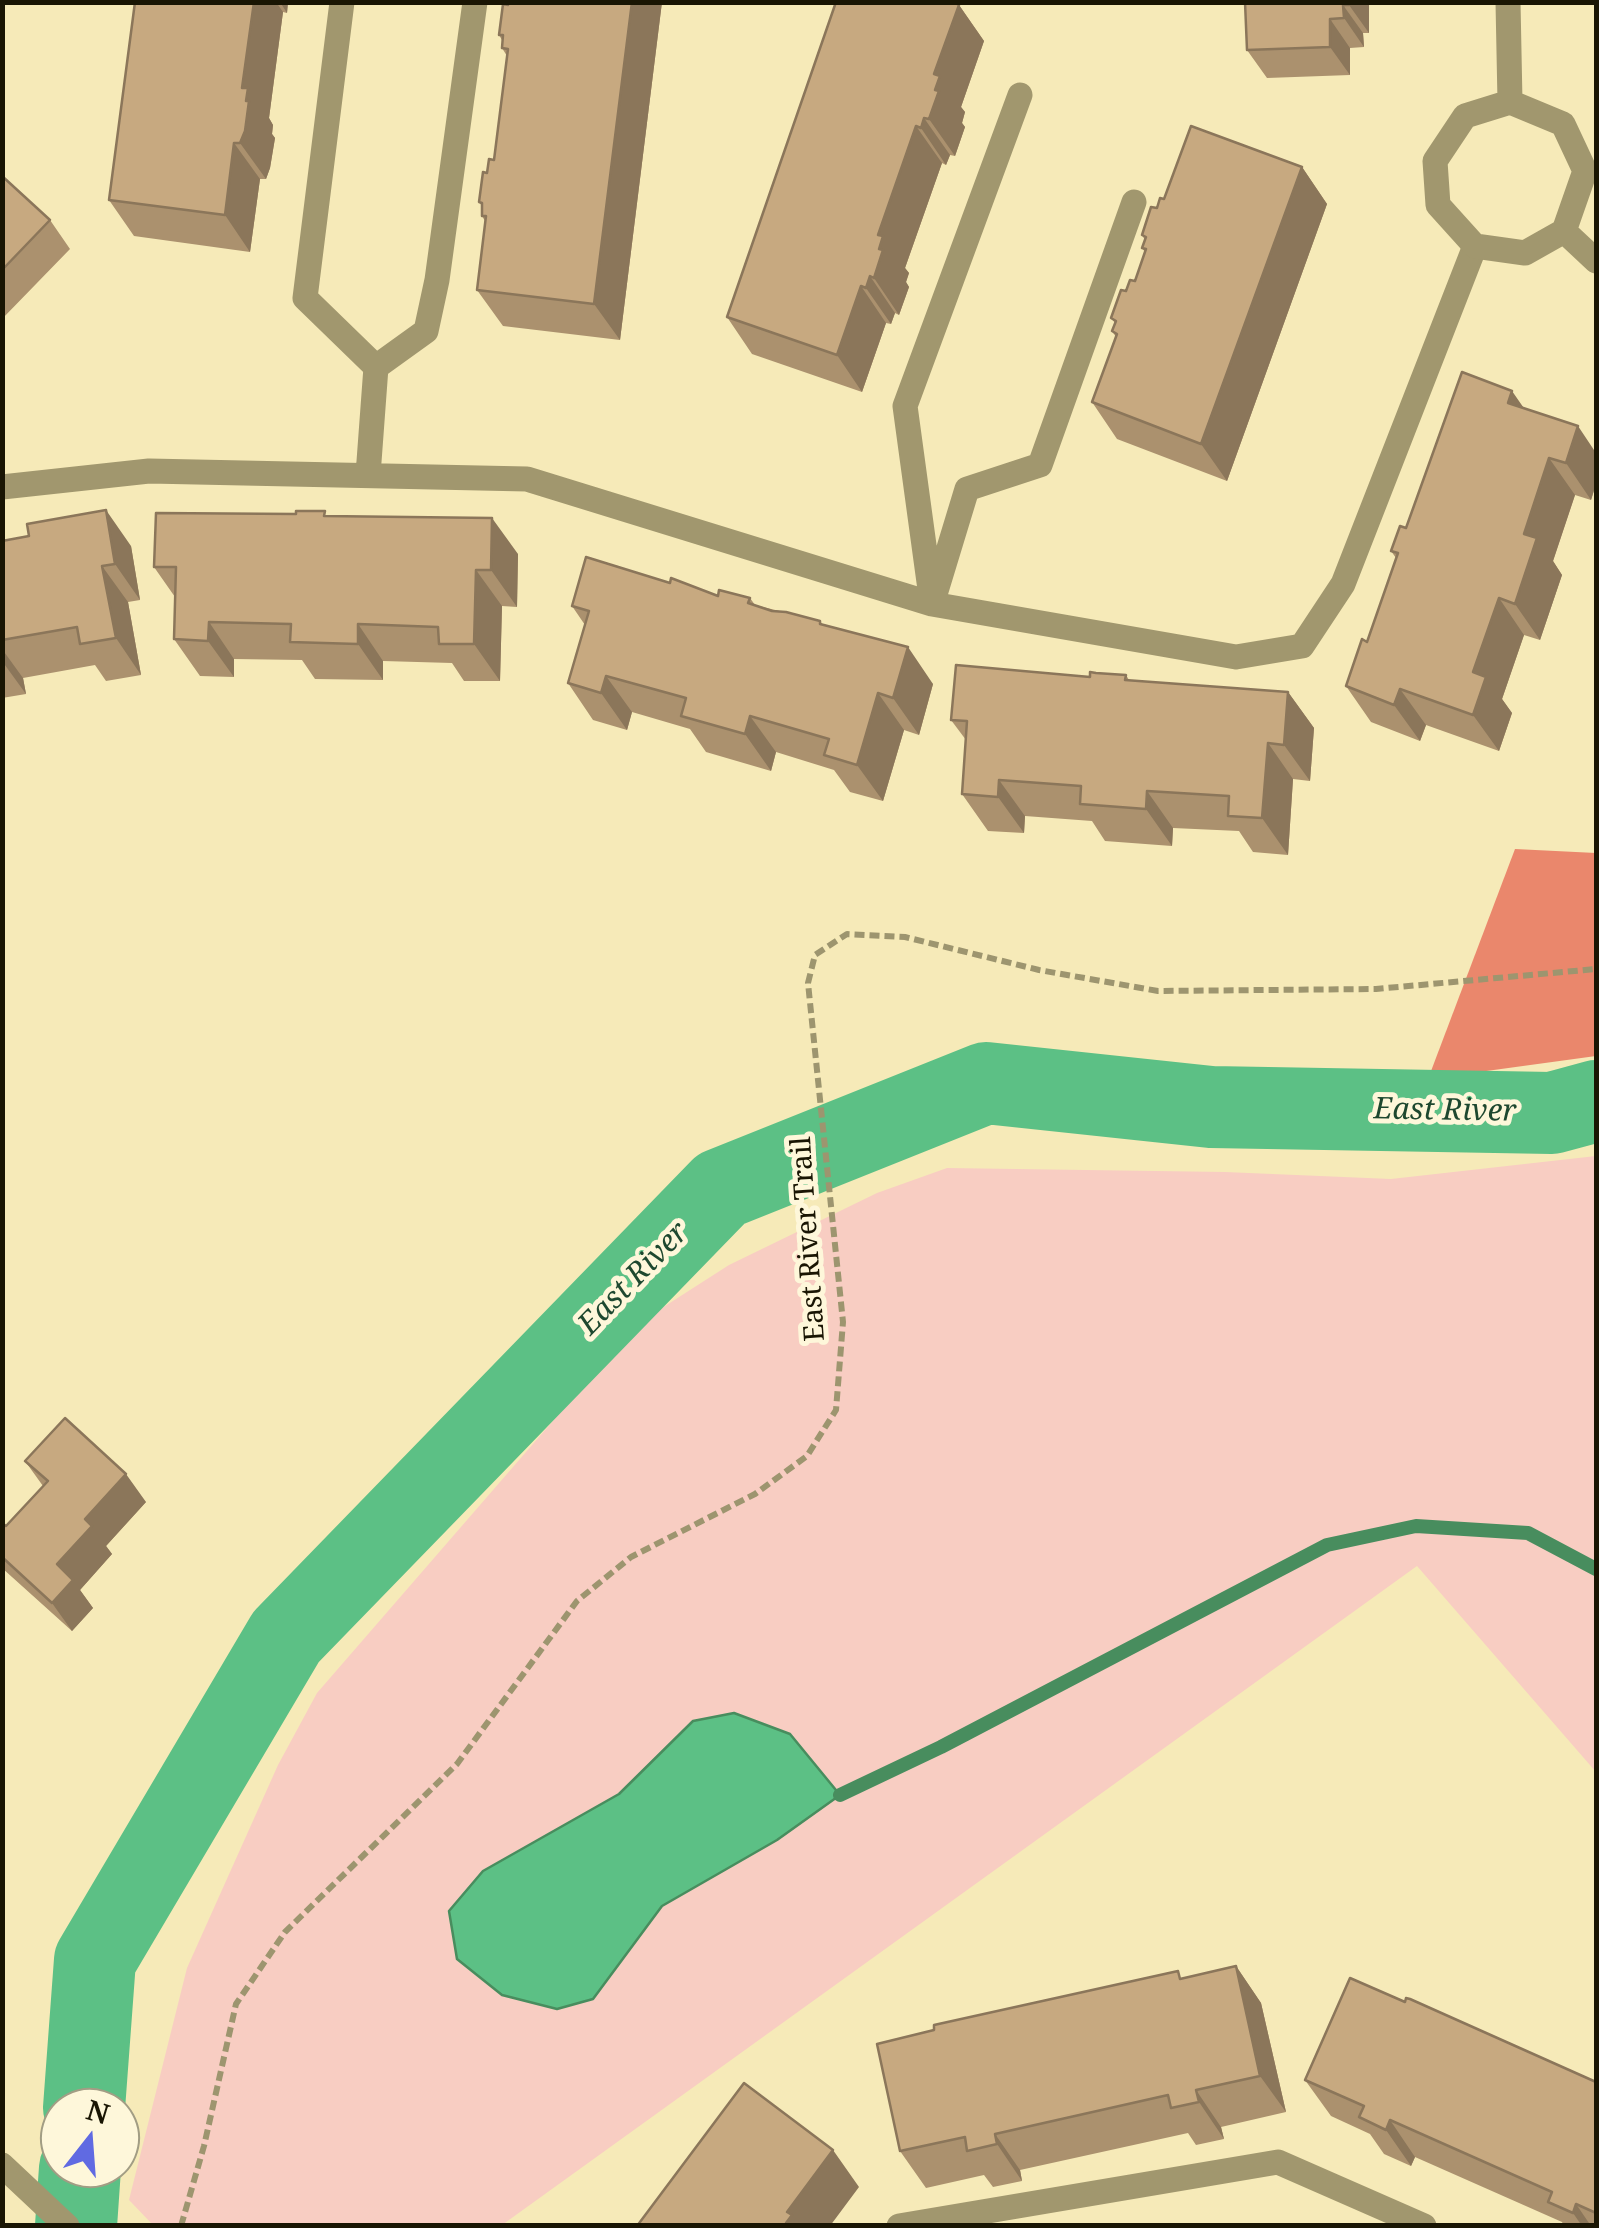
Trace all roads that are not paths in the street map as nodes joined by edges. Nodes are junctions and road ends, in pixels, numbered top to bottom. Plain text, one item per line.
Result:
1 (342, 2) edge
2 (475, 2) edge
3 (1508, 2) edge
4 (1020, 95) dead end
5 (1510, 102) junction
6 (1134, 202) dead end
7 (1564, 231) junction
8 (1475, 246) junction
9 (1596, 260) edge
10 (376, 367) junction
11 (368, 475) junction
12 (2, 486) edge
13 (932, 604) junction
14 (2, 2166) edge
15 (67, 2226) edge
16 (899, 2226) edge
17 (1424, 2226) edge

1 - 10 street
2 - 10 street
3 - 5 street
4 - 13 street
5 - 7 street
5 - 8 street
6 - 13 street
7 - 8 street
7 - 9 street
8 - 13 street
10 - 11 street
11 - 12 street
11 - 13 street
14 - 15 street
16 - 17 street

